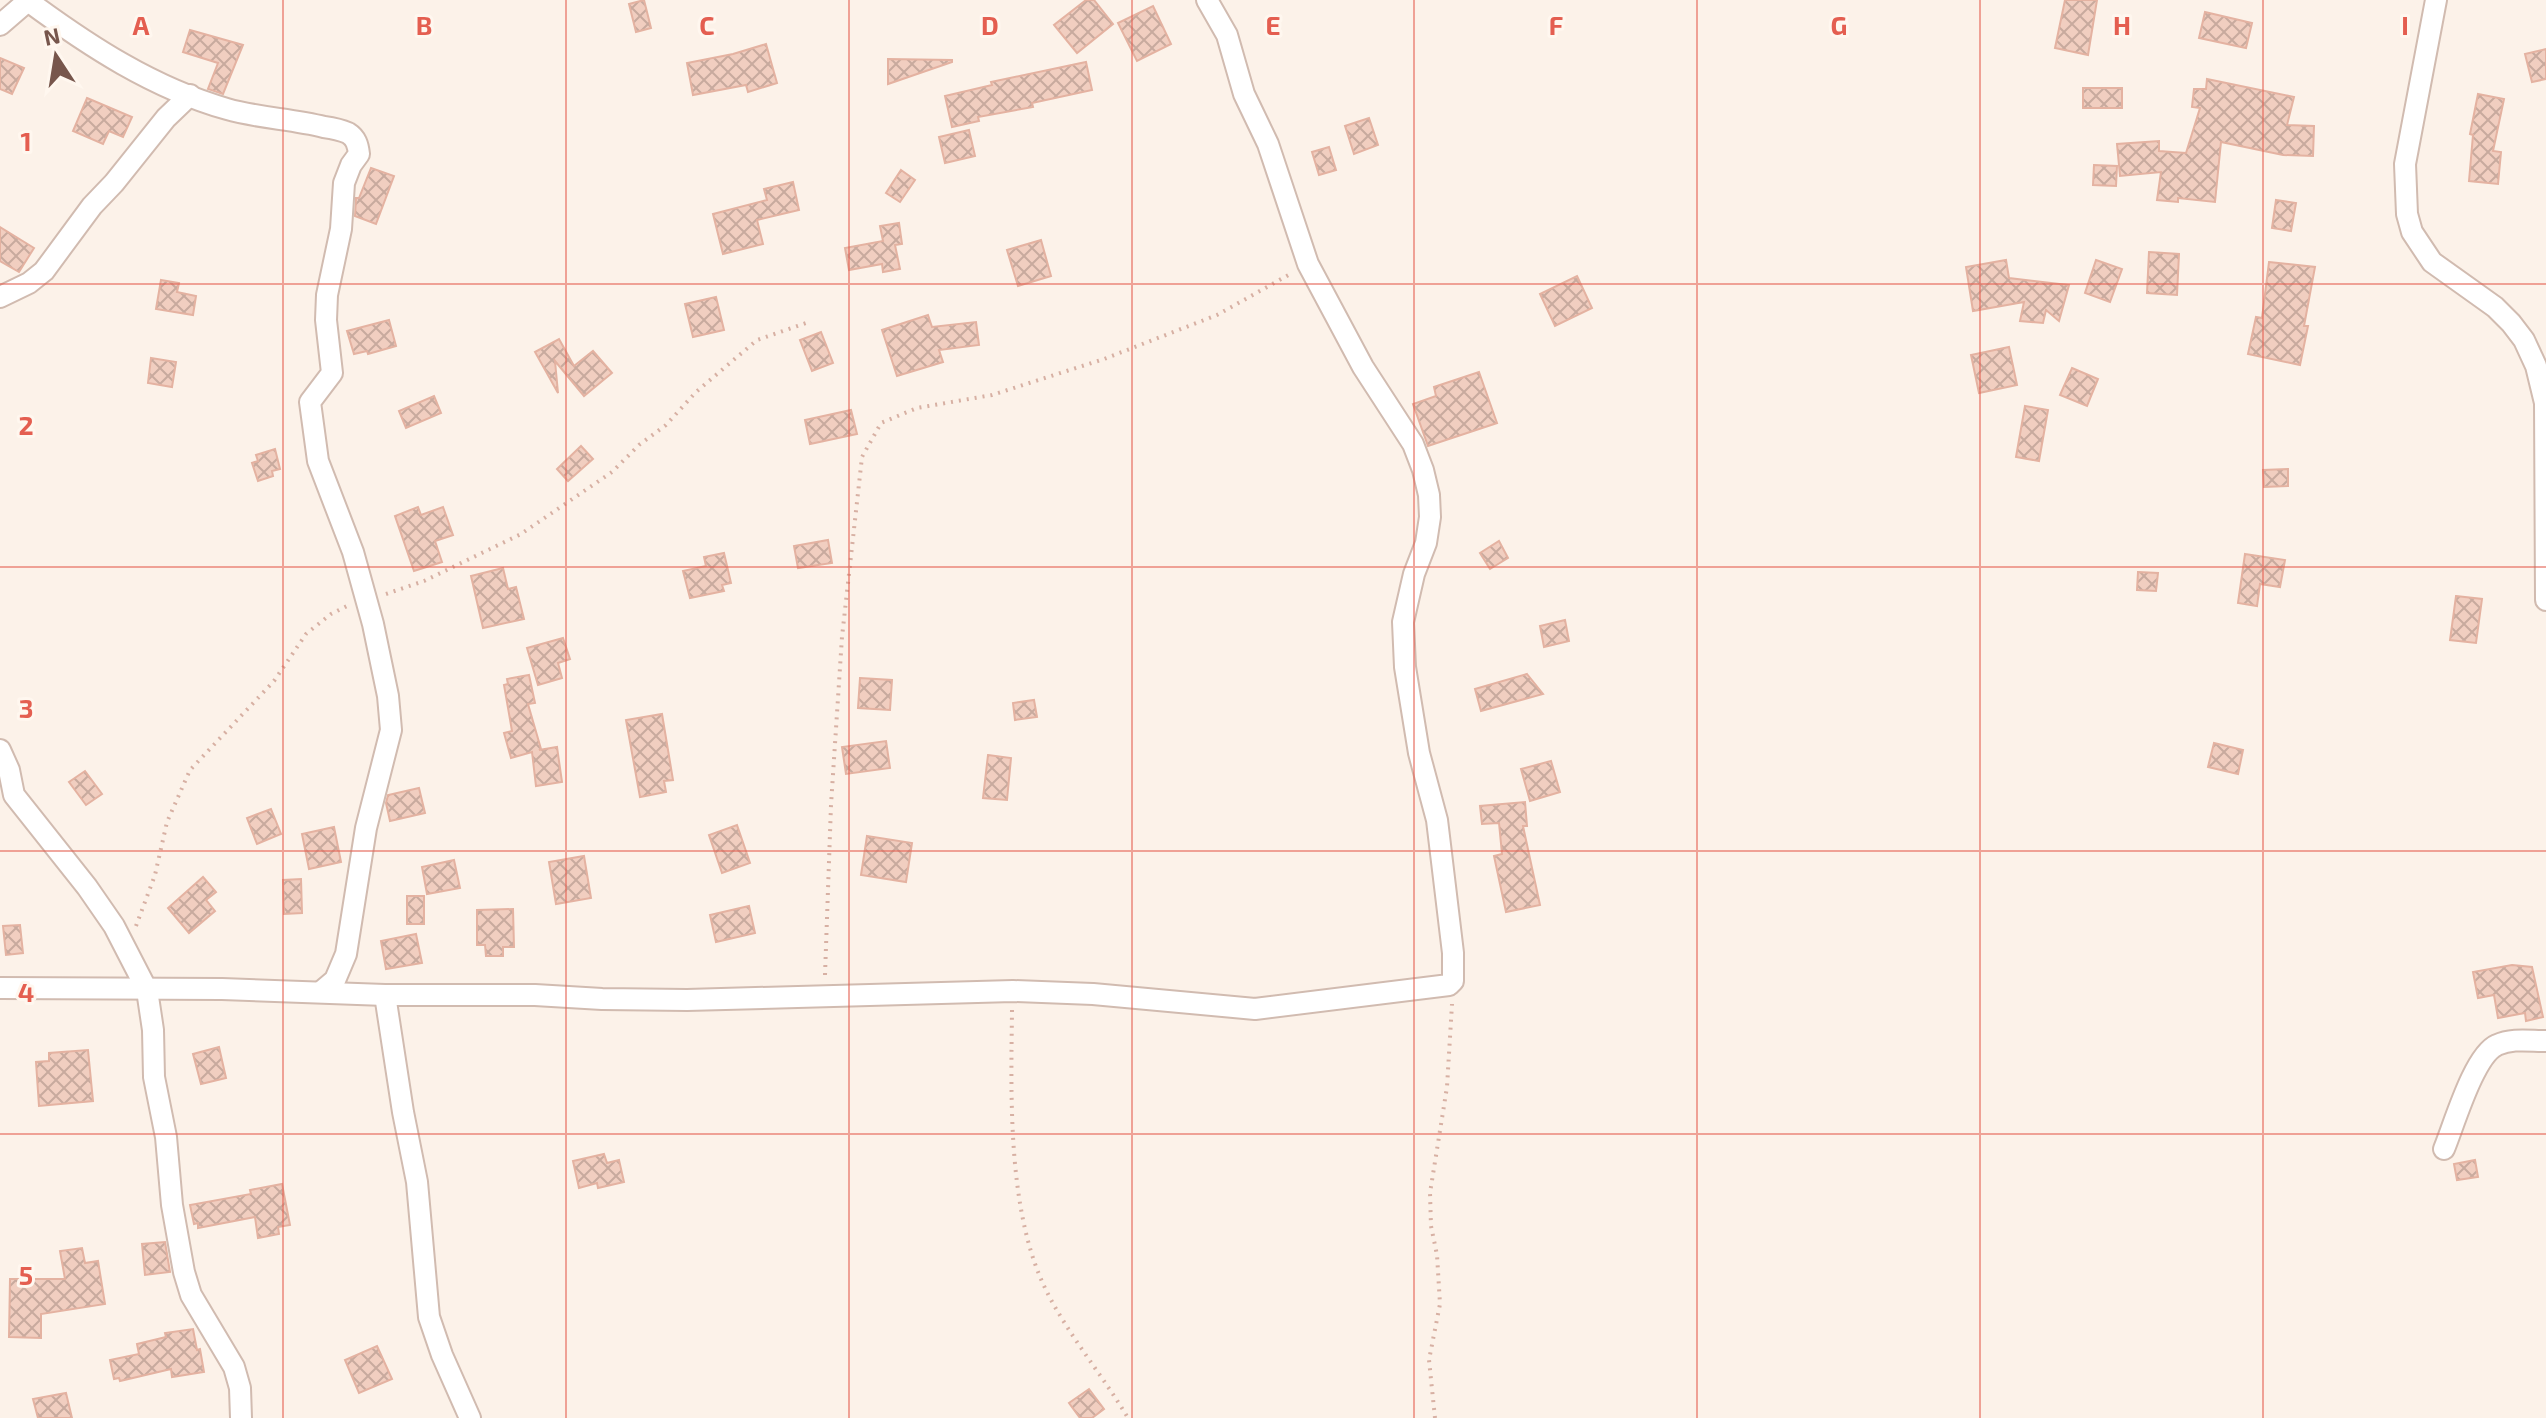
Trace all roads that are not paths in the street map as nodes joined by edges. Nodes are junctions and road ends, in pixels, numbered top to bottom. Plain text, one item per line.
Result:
1 (28, 0) edge
2 (1207, 0) edge
3 (2436, 0) edge
4 (0, 25) edge
5 (190, 95) junction
6 (0, 297) edge
7 (2546, 600) edge
8 (0, 750) edge
9 (0, 988) edge
10 (147, 990) junction
11 (322, 991) junction
12 (385, 995) junction
13 (2546, 1041) edge
14 (2444, 1149) dead end
15 (241, 1418) edge
16 (470, 1418) edge

1 - 4 street
1 - 5 street
2 - 12 street
3 - 7 street
5 - 6 street
5 - 11 street
8 - 10 street
9 - 10 street
10 - 11 street
10 - 15 street
11 - 12 street
12 - 16 street
13 - 14 street

